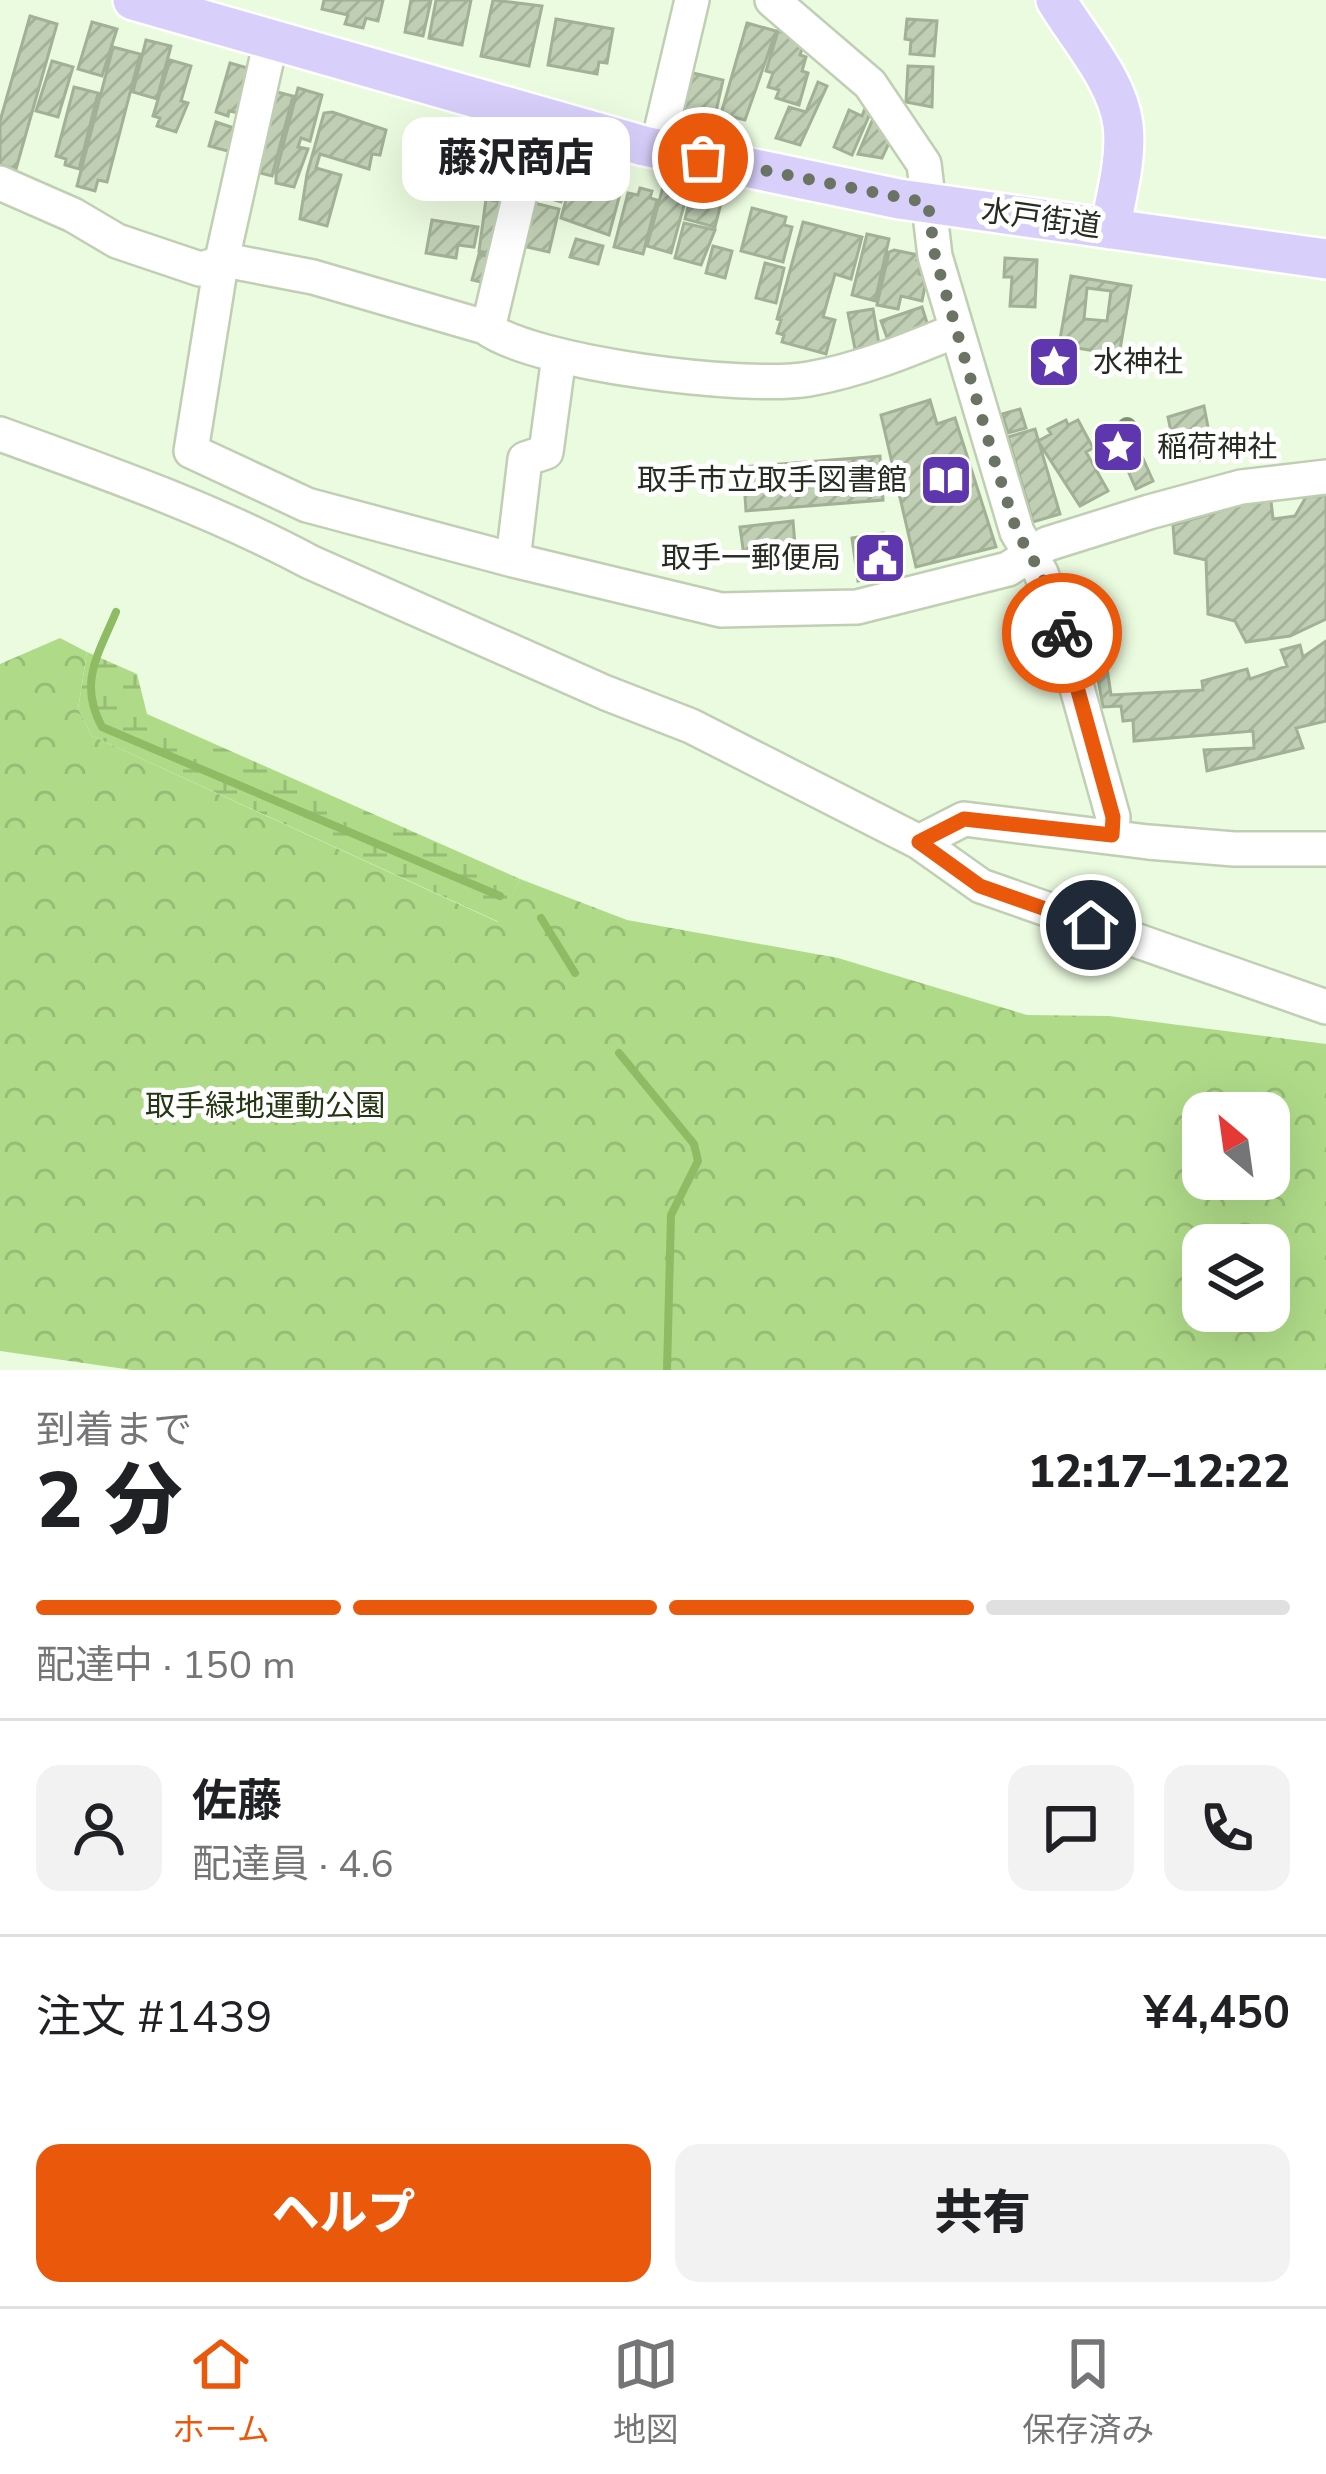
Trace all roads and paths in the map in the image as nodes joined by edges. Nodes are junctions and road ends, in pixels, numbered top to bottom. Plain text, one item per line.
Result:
1 (133, 0) edge
2 (692, 0) edge
3 (772, 0) edge
4 (1056, 0) edge
5 (271, 40) junction
6 (538, 118) junction
7 (657, 148) junction
8 (0, 183) edge
9 (928, 203) junction
10 (1110, 229) junction
11 (1326, 260) edge
12 (221, 264) junction
13 (485, 327) junction
14 (957, 330) junction
15 (559, 356) junction
16 (0, 434) edge
17 (1326, 477) edge
18 (308, 505) junction
19 (264, 537) junction
20 (1030, 555) junction
21 (513, 560) junction
22 (1112, 835) junction
23 (919, 842) junction
24 (1326, 849) edge
25 (1326, 1007) edge

1 - 5 main road, 水戸街道
2 - 7 street
3 - 9 street
4 - 10 main road
5 - 6 main road, 水戸街道
5 - 12 street
6 - 7 main road, 水戸街道
6 - 13 street
7 - 9 main road, 水戸街道
8 - 12 street
9 - 10 main road, 水戸街道
9 - 14 street
10 - 11 main road, 水戸街道
12 - 13 street
12 - 18 street
13 - 15 street
14 - 15 street
14 - 20 street
15 - 21 street
16 - 19 street
17 - 20 street
18 - 19 street
18 - 21 street
19 - 23 street
20 - 21 street
20 - 22 street
22 - 23 street
22 - 24 street
23 - 25 street

